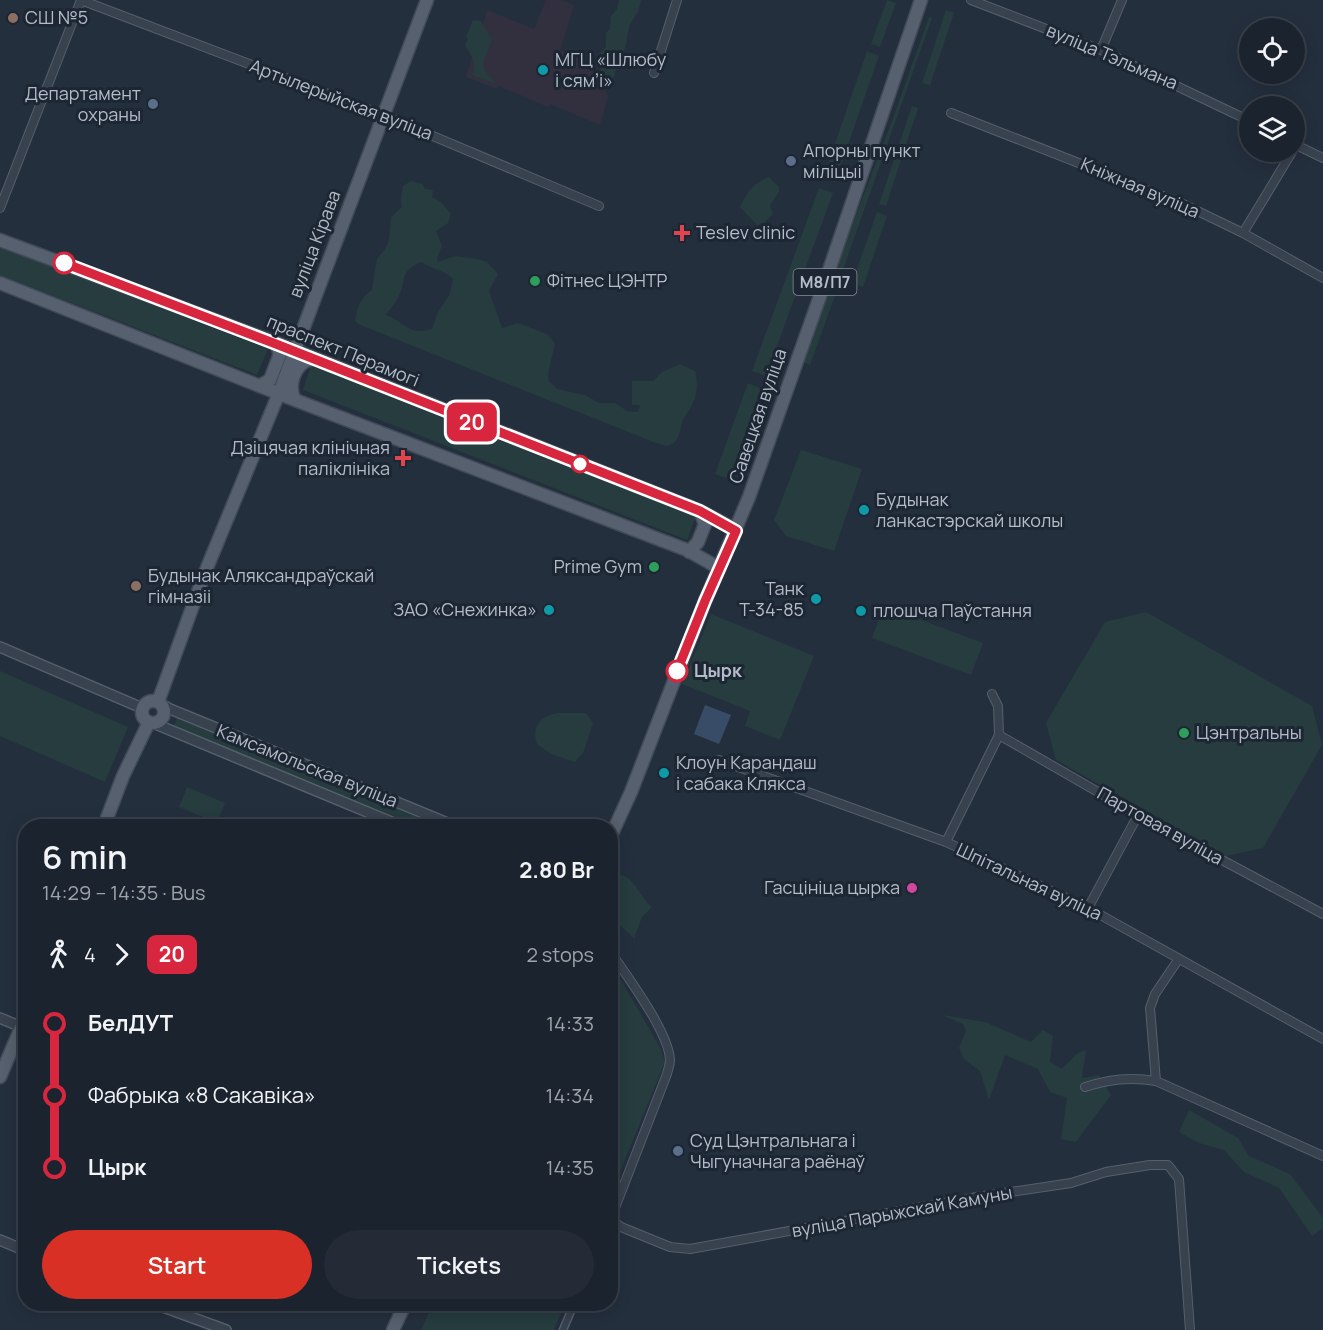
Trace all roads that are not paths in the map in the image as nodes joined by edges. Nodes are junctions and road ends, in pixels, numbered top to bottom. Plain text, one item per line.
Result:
1 (81, 0) edge
2 (426, 0) edge
3 (677, 0) edge
4 (921, 0) edge
5 (971, 0) edge
6 (1122, 0) edge
7 (1101, 50) junction
8 (654, 73) dead end
9 (951, 113) dead end
10 (383, 115) junction
11 (1239, 115) edge
12 (1305, 151) edge
13 (1323, 158) edge
14 (1285, 162) edge
15 (598, 206) dead end
16 (0, 208) edge
17 (1243, 233) junction
18 (0, 240) edge
19 (1323, 278) edge
20 (0, 283) edge
21 (276, 344) junction
22 (294, 351) junction
23 (312, 359) junction
24 (261, 385) junction
25 (279, 393) junction
26 (295, 400) junction
27 (700, 511) junction
28 (736, 531) junction
29 (689, 552) junction
30 (719, 568) junction
31 (0, 647) edge
32 (992, 694) dead end
33 (159, 703) junction
34 (142, 708) junction
35 (151, 723) junction
36 (999, 735) junction
37 (719, 760) dead end
38 (338, 778) junction
39 (330, 797) junction
40 (1138, 815) junction
41 (107, 819) edge
42 (384, 819) edge
43 (438, 819) edge
44 (618, 820) edge
45 (946, 842) junction
46 (1088, 908) junction
47 (1323, 915) edge
48 (1179, 960) junction
49 (618, 964) edge
50 (0, 1018) edge
51 (18, 1022) edge
52 (18, 1037) edge
53 (1323, 1039) edge
54 (0, 1077) edge
55 (1156, 1081) junction
56 (1085, 1088) dead end
57 (1323, 1156) edge
58 (618, 1200) edge
59 (618, 1224) edge
60 (0, 1240) edge
61 (18, 1248) edge
62 (174, 1311) edge
63 (402, 1311) edge
64 (571, 1311) edge
65 (226, 1330) edge
66 (393, 1330) edge
67 (562, 1330) edge
68 (1190, 1330) edge

1 - 10 street, Артылерыйская вуліца
1 - 16 street
2 - 10 main road, вуліца Кірава
3 - 8 street
4 - 28 main road, Савецкая вуліца / М8/П7
5 - 7 street, вуліца Тэльмана
6 - 7 street
7 - 11 street, вуліца Тэльмана
9 - 17 street, Кніжная вуліца
10 - 15 street, Артылерыйская вуліца
10 - 22 main road, вуліца Кірава
12 - 13 street
14 - 17 street
17 - 19 street, Кніжная вуліца
18 - 21 main road, праспект Перамогі
20 - 24 main road
21 - 22 main road, праспект Перамогі
21 - 24 main road
22 - 23 main road, праспект Перамогі
22 - 25 main road, вуліца Кірава
23 - 26 main road
23 - 27 main road, праспект Перамогі
24 - 25 main road
25 - 26 main road
25 - 33 main road, вуліца Кірава
26 - 29 main road
27 - 28 main road, праспект Перамогі
27 - 29 main road
28 - 30 main road, Савецкая вуліца / М8/П7
29 - 30 main road
30 - 44 main road, Савецкая вуліца / М8/П7
31 - 34 street
32 - 36 street
33 - 34 main road
33 - 35 main road
33 - 38 street, Камсамольская вуліца
34 - 35 main road
35 - 39 street, Камсамольская вуліца
35 - 41 main road
36 - 40 street, Партовая вуліца
36 - 45 street
37 - 45 street, Шпітальная вуліца
38 - 39 street
38 - 43 street, Камсамольская вуліца
39 - 42 street, Камсамольская вуліца
40 - 46 street
40 - 47 street, Партовая вуліца
45 - 46 street, Шпітальная вуліца
46 - 48 street, Шпітальная вуліца
48 - 53 street, Шпітальная вуліца
48 - 55 street
49 - 58 street, вуліца Парыжскай Камуны
50 - 51 street
52 - 54 main road
55 - 56 street
55 - 57 street
59 - 68 street, вуліца Парыжскай Камуны
60 - 61 street
62 - 65 street
63 - 66 main road
64 - 67 street

